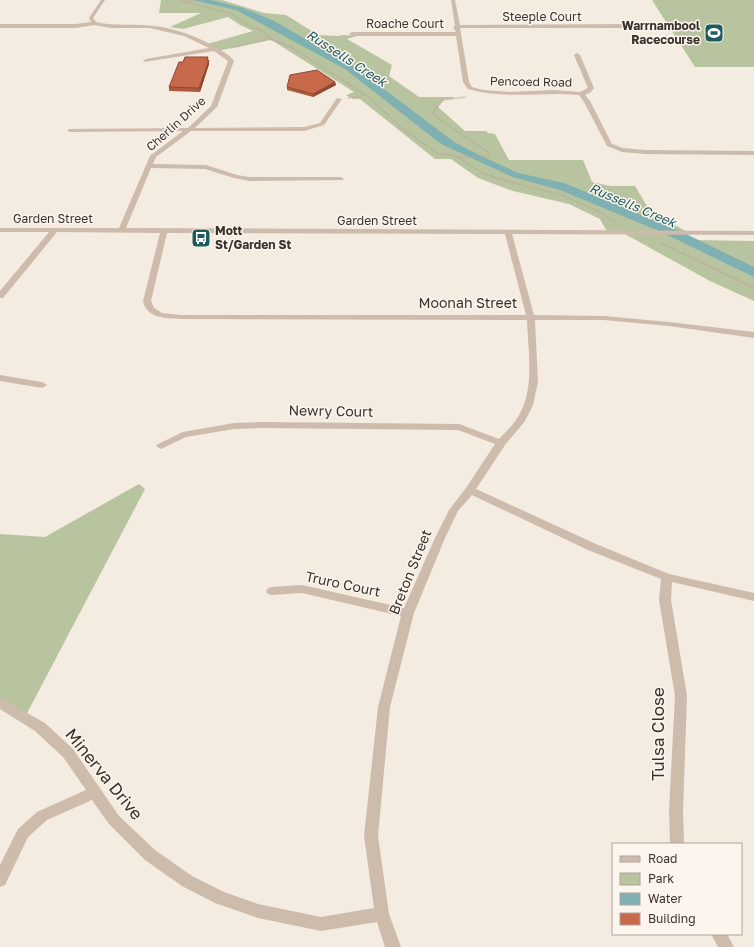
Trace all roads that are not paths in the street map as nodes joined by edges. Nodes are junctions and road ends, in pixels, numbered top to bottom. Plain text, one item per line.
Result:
1 (103, 0) edge
2 (452, 0) edge
3 (94, 23) junction
4 (0, 26) edge
5 (628, 26) dead end
6 (456, 27) junction
7 (352, 34) dead end
8 (457, 34) junction
9 (216, 50) junction
10 (577, 55) dead end
11 (146, 61) dead end
12 (581, 94) junction
13 (339, 99) road end
14 (190, 129) junction
15 (70, 130) dead end
16 (754, 153) edge
17 (150, 166) junction
18 (341, 179) dead end
19 (0, 230) edge
20 (55, 230) junction
21 (121, 231) junction
22 (164, 231) junction
23 (508, 233) junction
24 (754, 233) edge
25 (0, 296) edge
26 (531, 319) junction
27 (754, 335) edge
28 (0, 378) edge
29 (42, 385) dead end
30 (501, 443) junction
31 (161, 446) dead end
32 (470, 490) junction
33 (667, 577) junction
34 (272, 591) dead end
35 (754, 597) edge
36 (408, 613) junction
37 (0, 703) edge
38 (95, 792) junction
39 (677, 843) edge
40 (0, 880) edge
41 (382, 914) junction
42 (720, 935) edge
43 (393, 947) edge
44 (726, 947) edge

1 - 3 street
2 - 6 street
3 - 4 street, Cherlin Drive
3 - 9 street, Cherlin Drive
5 - 6 street, Steeple Court
6 - 8 street
7 - 8 street, Roache Court
8 - 12 street, Pencoed Road
9 - 11 street
9 - 14 street, Cherlin Drive
10 - 12 street
12 - 16 street, Pencoed Road
13 - 14 street
14 - 15 street
14 - 17 street, Cherlin Drive
17 - 18 street
17 - 21 street, Cherlin Drive
19 - 20 street, Garden Street
20 - 21 street, Garden Street
20 - 25 street
21 - 22 street, Garden Street
22 - 23 street, Garden Street
22 - 26 street, Moonah Street
23 - 24 street, Garden Street
23 - 26 street, Breton Street
26 - 27 street, Moonah Street
26 - 30 street, Breton Street
28 - 29 street
30 - 31 street, Newry Court
30 - 32 street, Breton Street
32 - 33 street
32 - 36 street, Breton Street
33 - 35 street
33 - 39 street, Tulsa Close
34 - 36 street, Truro Court
36 - 41 street, Breton Street
37 - 38 street, Minerva Drive
38 - 40 street
38 - 41 street, Minerva Drive
41 - 43 street, Breton Street
42 - 44 street

